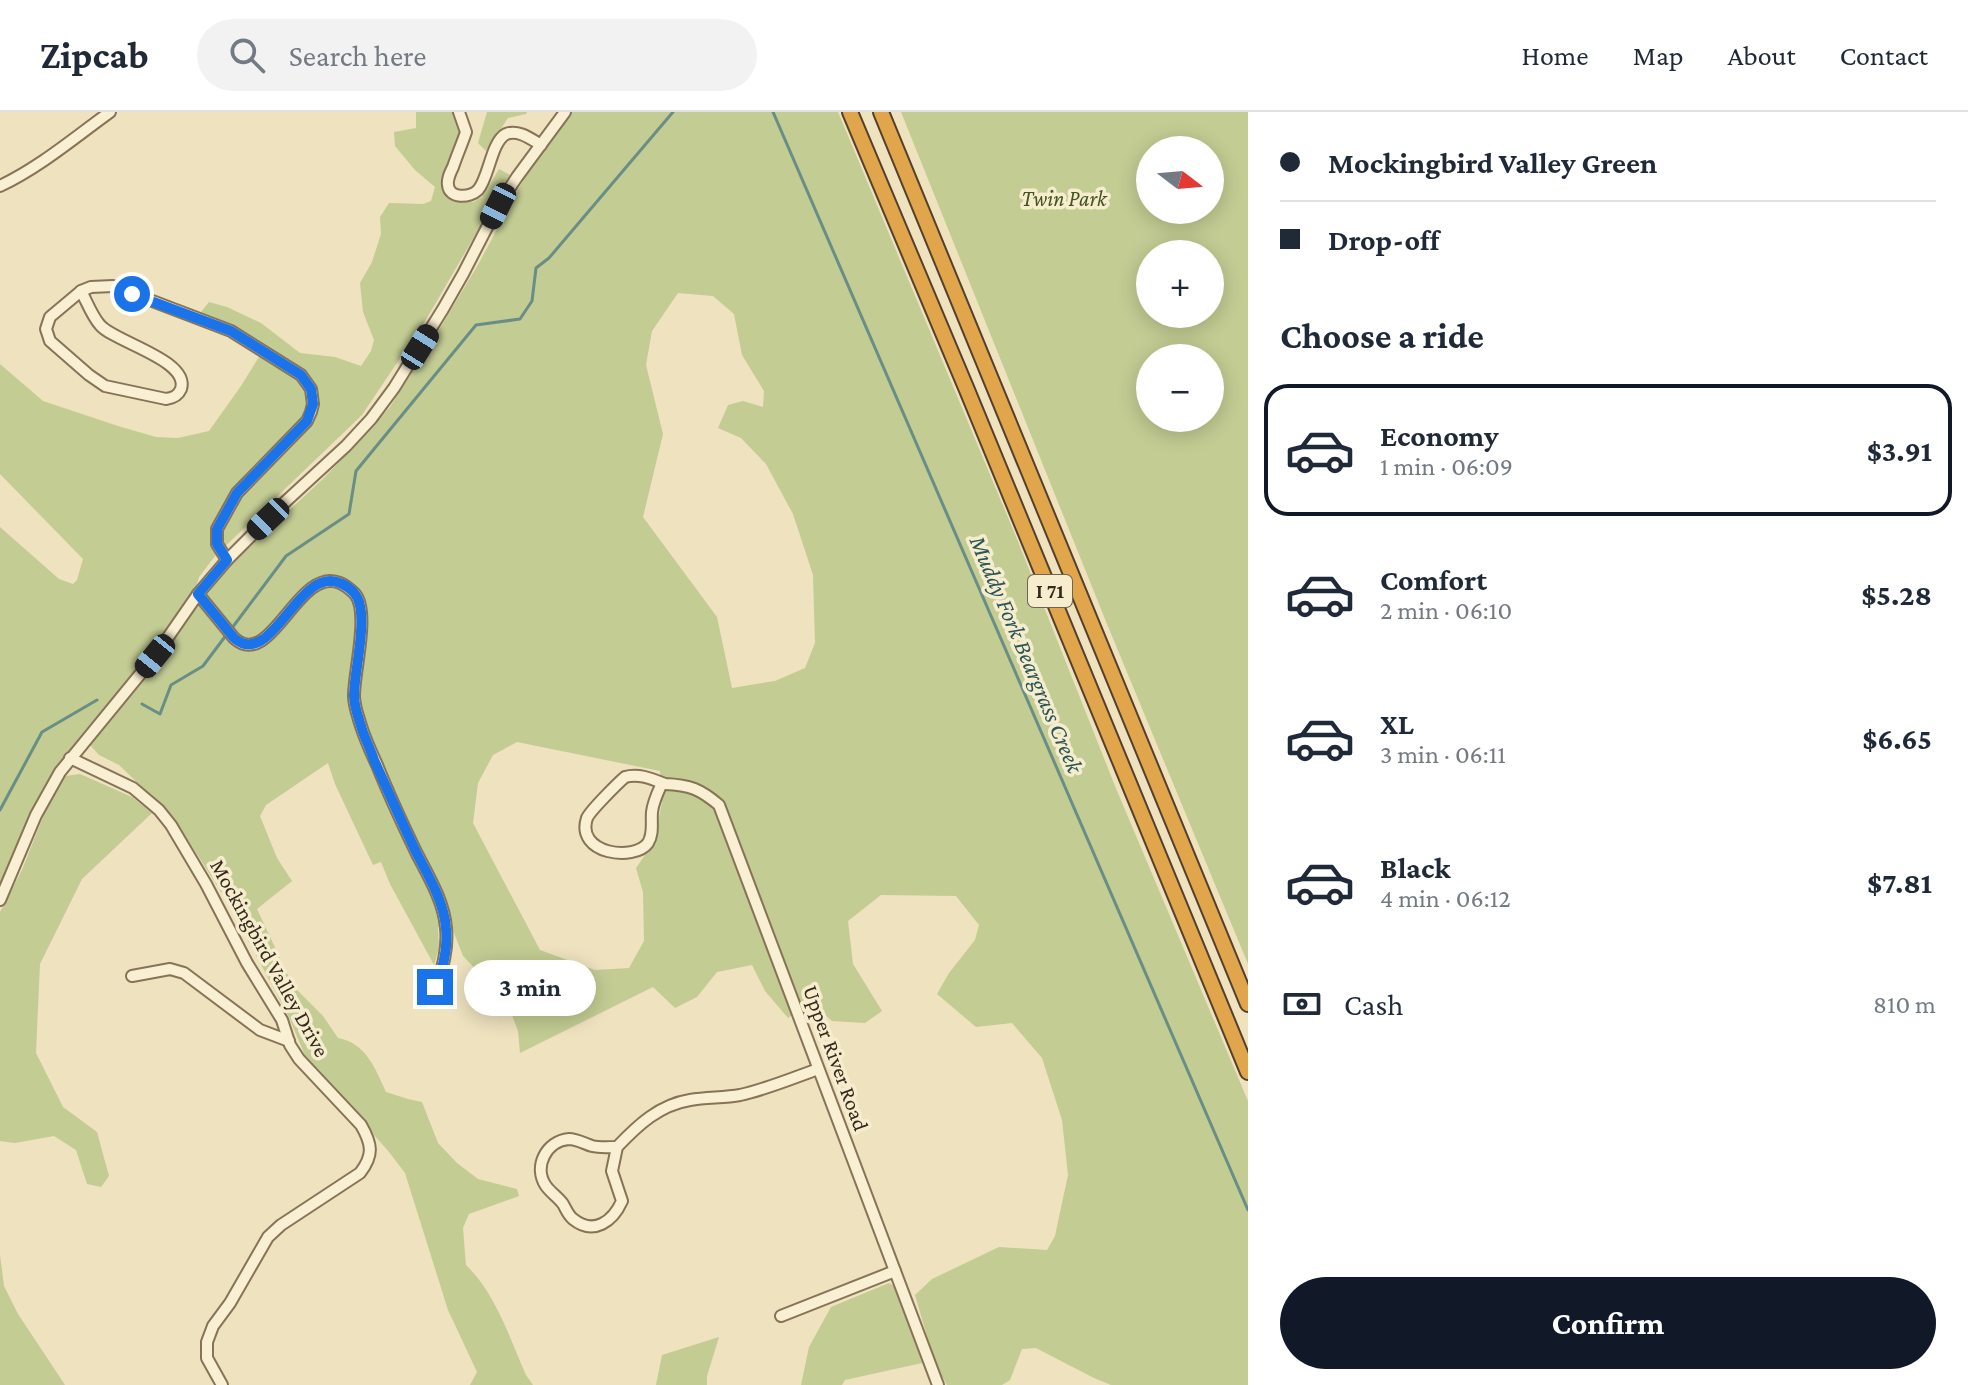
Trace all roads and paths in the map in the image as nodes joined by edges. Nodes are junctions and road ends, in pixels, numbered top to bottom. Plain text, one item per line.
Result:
1 (110, 112) edge
2 (459, 112) edge
3 (565, 112) edge
4 (850, 112) edge
5 (881, 112) edge
6 (541, 145) junction
7 (0, 186) edge
8 (81, 291) junction
9 (227, 560) junction
10 (198, 594) junction
11 (70, 758) junction
12 (662, 783) junction
13 (0, 900) edge
14 (132, 976) dead end
15 (435, 987) dead end
16 (1248, 1004) edge
17 (289, 1041) junction
18 (818, 1069) junction
19 (1248, 1072) edge
20 (617, 1147) junction
21 (895, 1271) junction
22 (781, 1316) dead end
23 (222, 1385) edge
24 (938, 1385) edge

1 - 7 street
2 - 6 street
3 - 6 street
4 - 19 highway, I 71
5 - 16 highway, I 71
6 - 9 street
8 - 8 street
8 - 9 street
9 - 10 street
10 - 11 street
10 - 15 street
11 - 13 street
11 - 17 street, Mockingbird Valley Drive
12 - 12 street, Upper River Road
12 - 18 street, Upper River Road
14 - 17 street
17 - 23 street, Mockingbird Valley Drive
18 - 20 street
18 - 21 street, Upper River Road
20 - 20 street
21 - 22 street
21 - 24 street, Upper River Road

